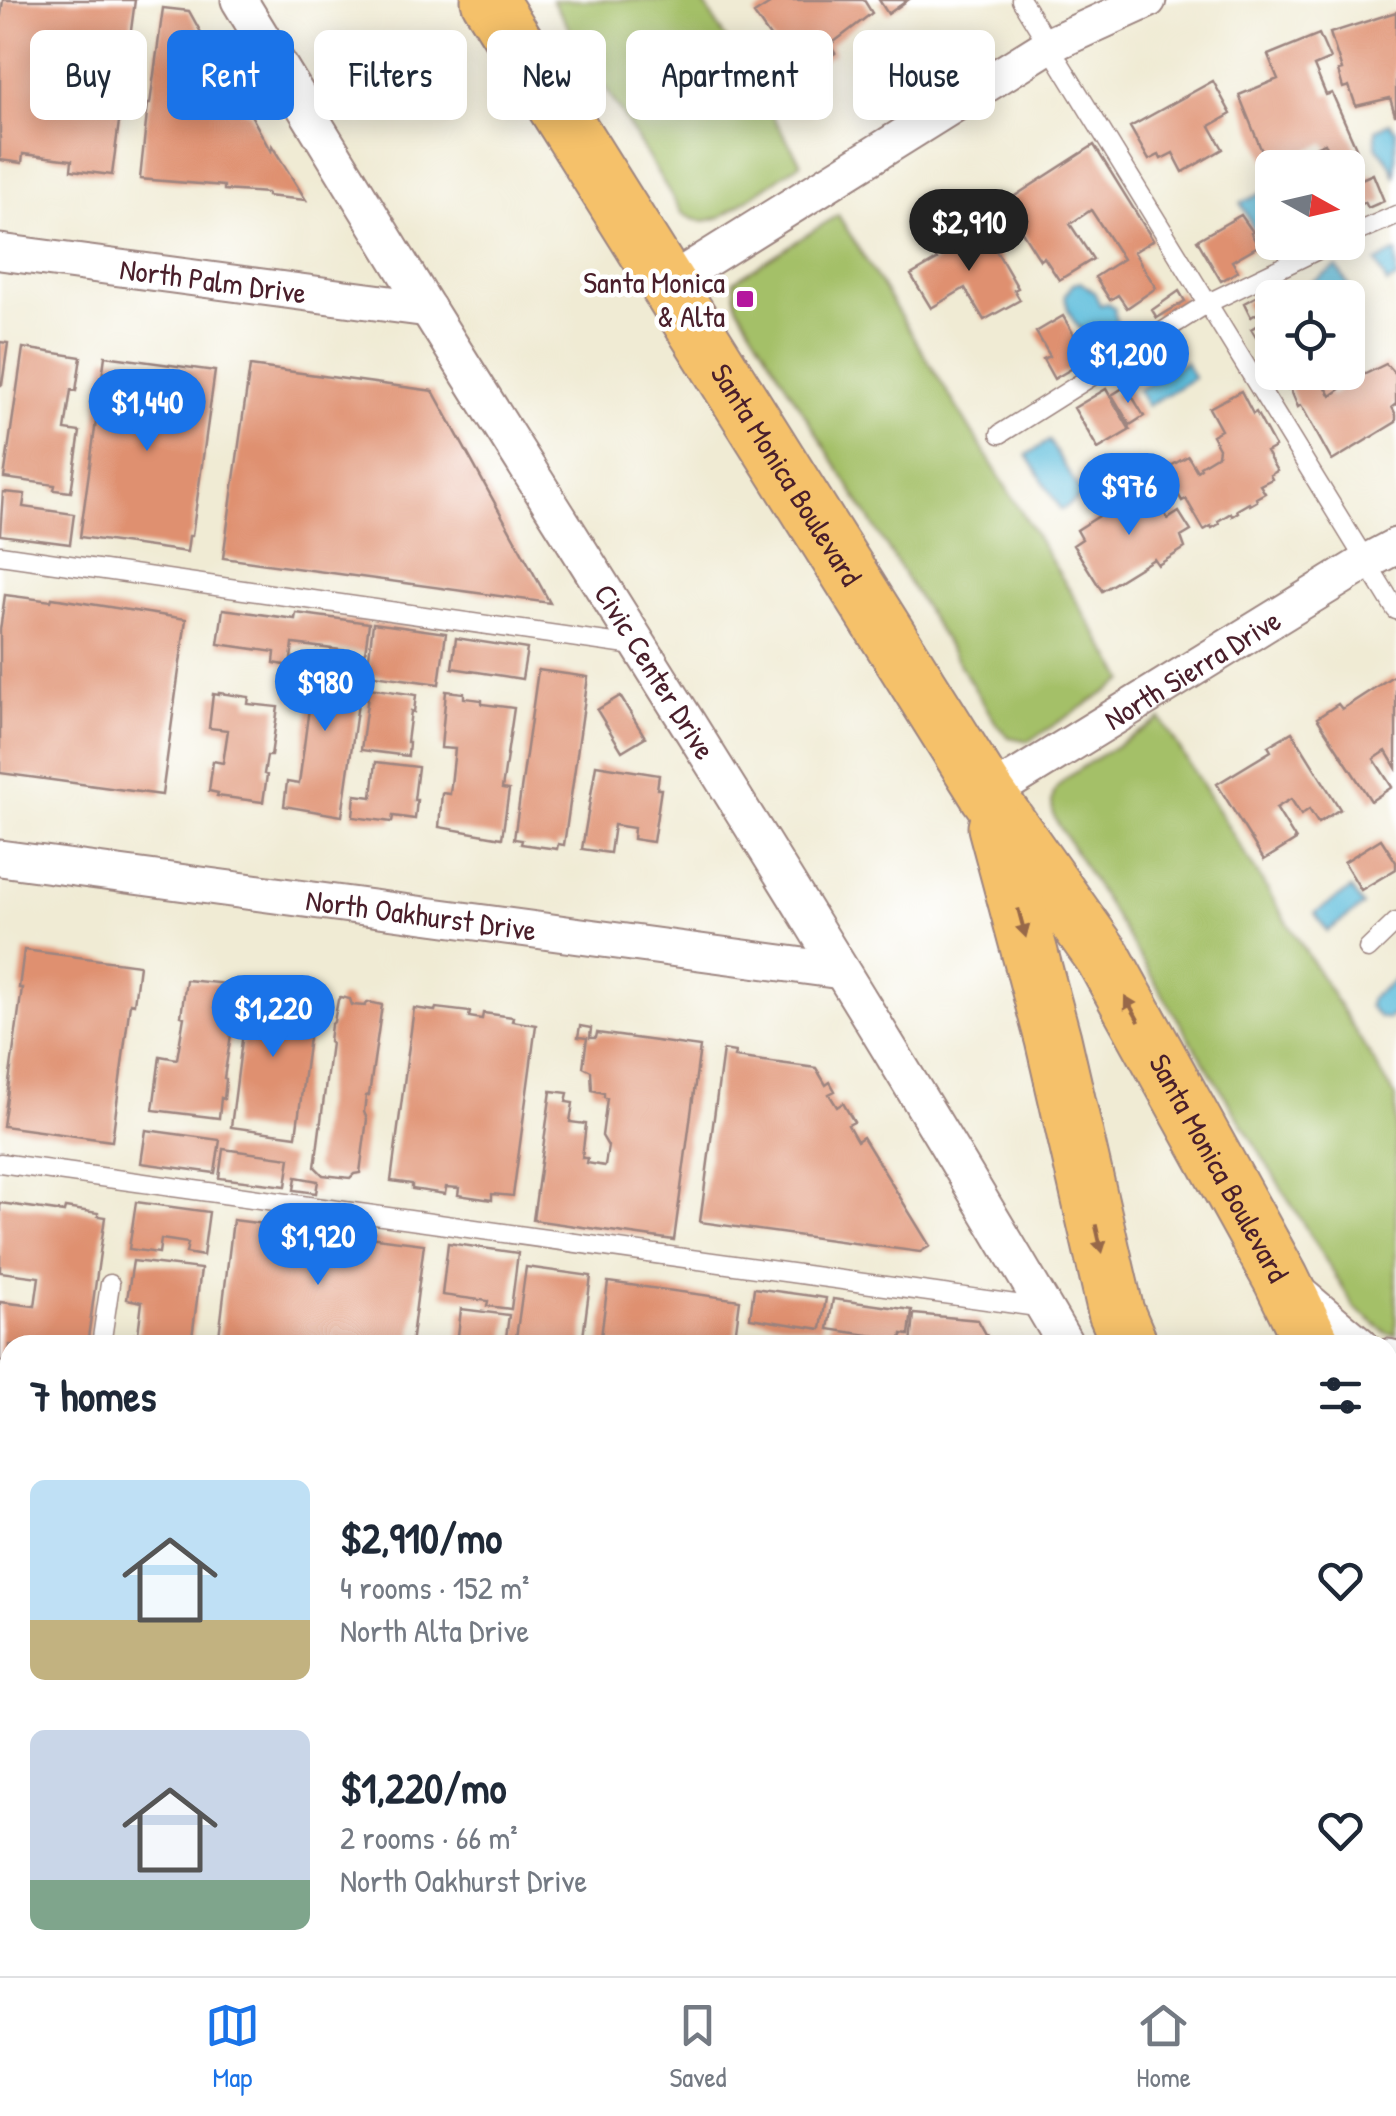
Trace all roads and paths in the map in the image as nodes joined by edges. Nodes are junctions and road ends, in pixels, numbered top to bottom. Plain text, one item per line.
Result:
1 (239, 0) edge
2 (489, 0) edge
3 (1021, 0) edge
4 (1148, 0) edge
5 (1049, 44) junction
6 (1396, 216) edge
7 (1365, 229) edge
8 (0, 252) edge
9 (1297, 260) edge
10 (667, 284) junction
11 (1208, 303) junction
12 (428, 309) junction
13 (1000, 434) dead end
14 (1381, 554) edge
15 (0, 555) edge
16 (1396, 610) edge
17 (641, 647) junction
18 (988, 795) junction
19 (0, 858) edge
20 (1396, 922) edge
21 (1368, 948) dead end
22 (841, 971) junction
23 (0, 1163) edge
24 (1280, 1279) junction
25 (110, 1284) dead end
26 (1044, 1308) junction
27 (102, 1335) edge
28 (1060, 1335) edge
29 (1126, 1335) edge
30 (1309, 1335) edge
31 (1335, 1335) edge
32 (1348, 1335) edge

1 - 12 street, Civic Center Drive
2 - 10 main road, Santa Monica Boulevard
3 - 5 lane
4 - 5 street
5 - 10 street
5 - 11 lane
6 - 7 lane
8 - 12 street, North Palm Drive
9 - 11 lane
10 - 18 main road, Santa Monica Boulevard
11 - 13 lane
11 - 14 lane
12 - 17 street, Civic Center Drive
14 - 16 lane
14 - 18 street, North Sierra Drive
15 - 17 lane
17 - 22 street, Civic Center Drive
24 -> 18 main road, Santa Monica Boulevard
18 -> 29 main road, Santa Monica Boulevard
19 - 22 street, North Oakhurst Drive
20 - 21 lane
22 - 26 street, Civic Center Drive
23 - 26 lane
24 - 30 main road, Santa Monica Boulevard
24 - 31 main road
24 - 32 street
25 - 27 lane
26 - 28 street, Civic Center Drive

